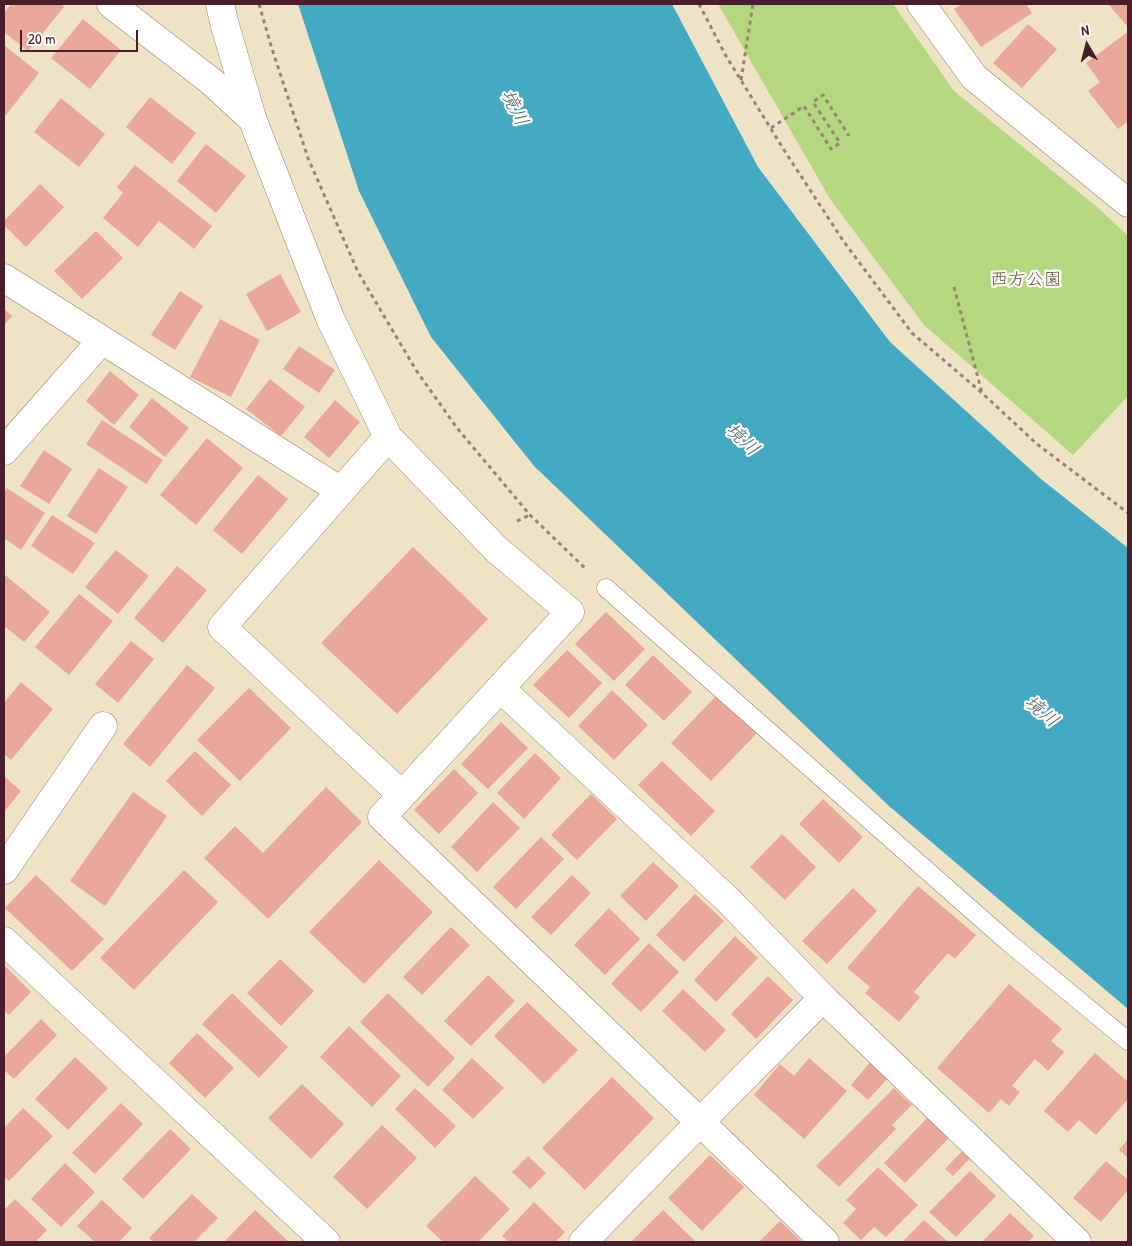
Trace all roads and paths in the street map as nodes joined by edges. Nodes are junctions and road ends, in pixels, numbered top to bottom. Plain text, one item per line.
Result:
1 (111, 4) edge
2 (220, 4) edge
3 (259, 4) edge
4 (699, 4) edge
5 (753, 4) edge
6 (922, 4) edge
7 (741, 80) junction
8 (252, 118) junction
9 (770, 128) junction
10 (849, 136) dead end
11 (1123, 189) edge
12 (4, 278) edge
13 (954, 287) dead end
14 (102, 340) junction
15 (982, 393) junction
16 (388, 437) junction
17 (4, 451) edge
18 (341, 491) junction
19 (1128, 513) edge
20 (606, 588) joint
21 (500, 688) junction
22 (103, 726) dead end
23 (402, 795) junction
24 (4, 870) edge
25 (4, 941) edge
26 (823, 998) junction
27 (1128, 1041) edge
28 (700, 1122) junction
29 (326, 1242) edge
30 (583, 1242) edge
31 (825, 1242) edge
32 (1077, 1242) edge

1 - 8 street
2 - 8 street
3 - 20 path
4 - 7 path
5 - 7 path
6 - 11 street
7 - 9 path
8 - 16 street
9 - 10 path
9 - 15 path
12 - 14 street
13 - 15 path
14 - 17 street
14 - 18 street
15 - 19 path
16 - 18 street
16 - 21 street
18 - 23 street
20 - 27 lane
21 - 23 street
21 - 26 street
22 - 24 street
23 - 28 street
25 - 29 street
26 - 28 street
26 - 32 street
28 - 30 street
28 - 31 street

